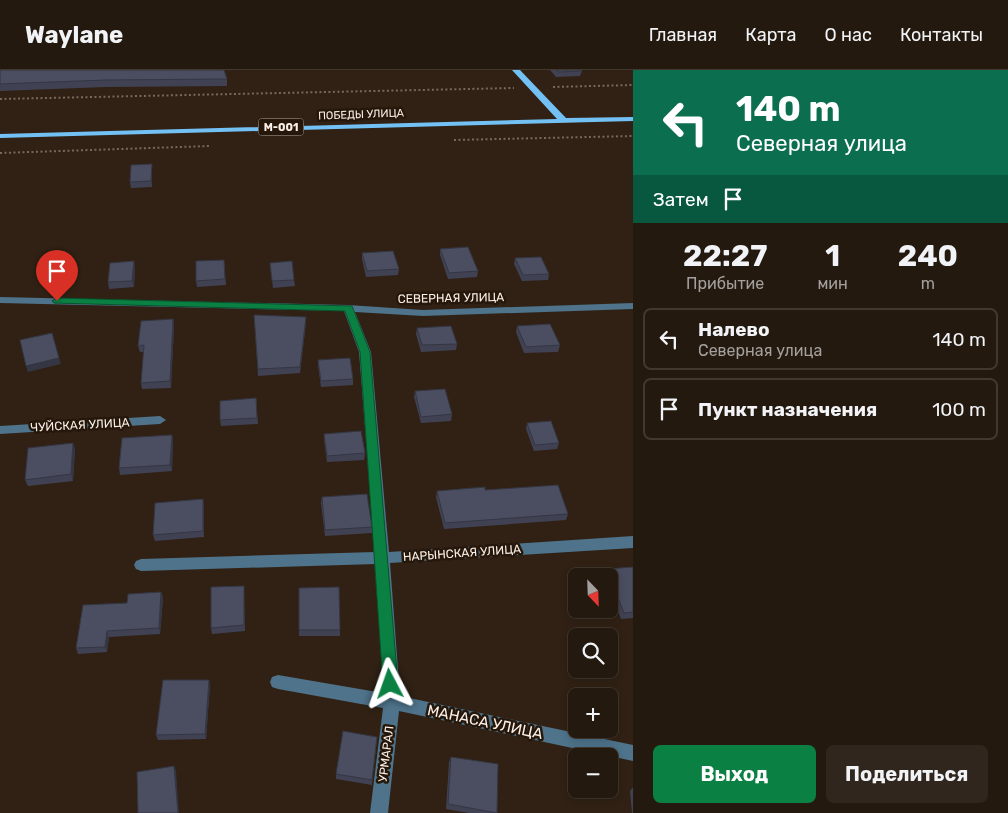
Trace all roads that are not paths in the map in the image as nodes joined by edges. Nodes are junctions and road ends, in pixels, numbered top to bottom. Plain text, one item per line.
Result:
1 (516, 70) edge
2 (633, 119) edge
3 (563, 120) junction
4 (0, 136) edge
5 (0, 300) edge
6 (633, 306) edge
7 (348, 308) junction
8 (160, 420) dead end
9 (0, 430) edge
10 (633, 542) edge
11 (383, 558) junction
12 (142, 565) dead end
13 (278, 682) dead end
14 (392, 702) junction
15 (633, 753) edge
16 (379, 813) edge

1 - 3 main road
2 - 3 main road, ПОБЕДЫ УЛИЦА / М-001
3 - 4 main road, ПОБЕДЫ УЛИЦА / М-001
5 - 7 street, СЕВЕРНАЯ УЛИЦА
6 - 7 street, СЕВЕРНАЯ УЛИЦА
7 - 11 street, УРМАРАЛ
8 - 9 street, ЧУЙСКАЯ УЛИЦА
10 - 11 street, НАРЫНСКАЯ УЛИЦА
11 - 12 street, НАРЫНСКАЯ УЛИЦА
11 - 14 street, УРМАРАЛ
13 - 14 street, МАНАСА УЛИЦА
14 - 15 street, МАНАСА УЛИЦА
14 - 16 street, УРМАРАЛ

